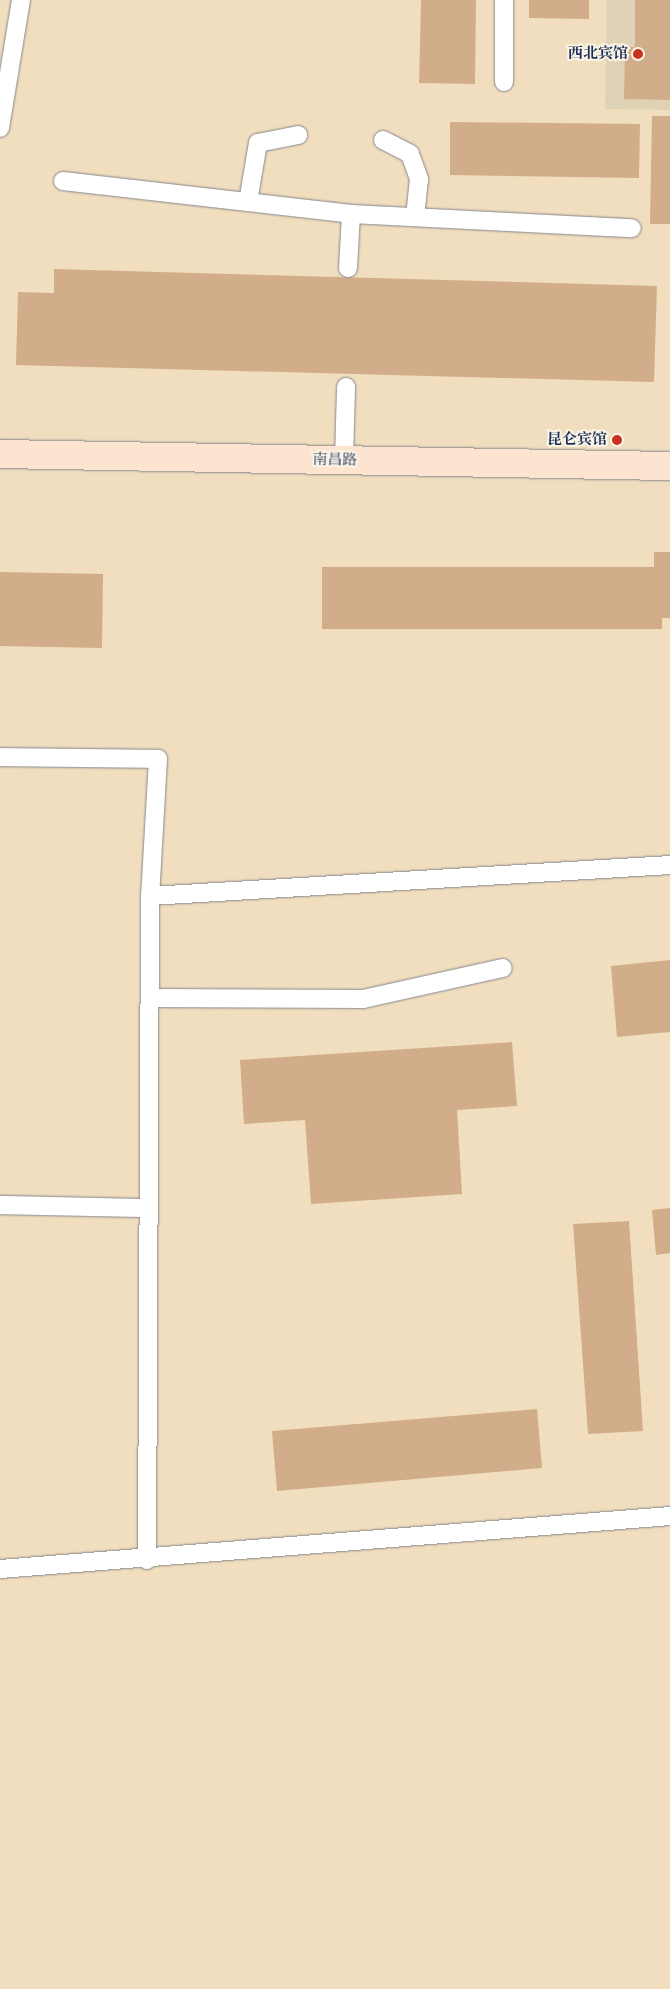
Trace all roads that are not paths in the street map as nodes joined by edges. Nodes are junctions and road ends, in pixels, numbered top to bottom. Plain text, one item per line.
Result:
1 (21, 0) edge
2 (504, 0) edge
3 (504, 82) dead end
4 (0, 128) edge
5 (298, 135) dead end
6 (383, 140) dead end
7 (63, 181) dead end
8 (248, 202) junction
9 (351, 214) junction
10 (415, 217) junction
11 (632, 228) dead end
12 (348, 268) dead end
13 (346, 387) dead end
14 (0, 454) edge
15 (344, 460) junction
16 (670, 466) edge
17 (0, 757) edge
18 (670, 865) edge
19 (150, 896) junction
20 (504, 968) dead end
21 (151, 998) junction
22 (0, 1205) edge
23 (145, 1208) junction
24 (670, 1516) edge
25 (147, 1560) junction
26 (0, 1569) edge

1 - 4 lane
2 - 3 lane
5 - 8 lane
6 - 10 lane
7 - 8 lane
8 - 9 lane
9 - 10 lane
9 - 12 lane
10 - 11 lane
13 - 15 lane
14 - 15 main road, 南昌路
15 - 16 main road, 南昌路
17 - 19 lane
18 - 19 lane
19 - 21 lane
20 - 21 lane
21 - 23 lane
22 - 23 lane
23 - 25 lane
24 - 25 lane
25 - 26 lane

